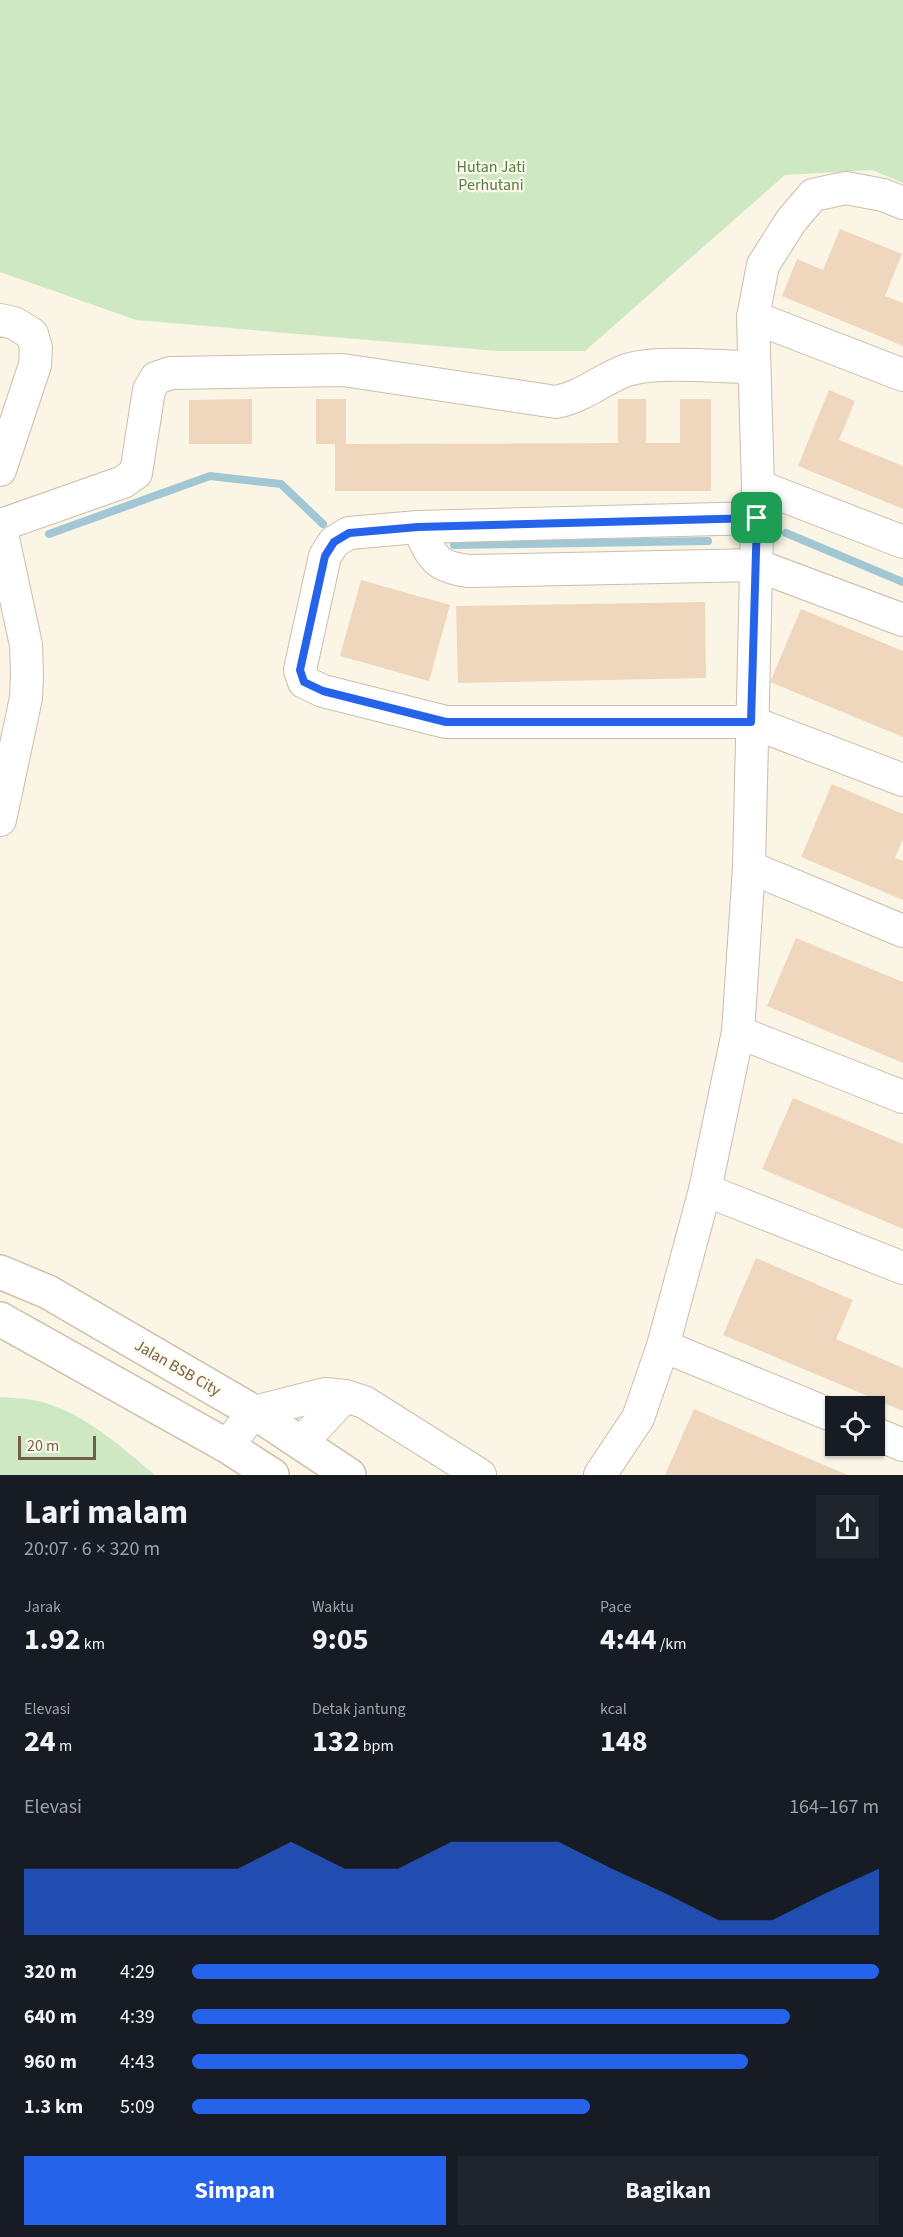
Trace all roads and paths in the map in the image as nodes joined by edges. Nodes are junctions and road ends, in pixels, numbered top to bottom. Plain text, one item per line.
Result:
1 (903, 203) edge
2 (753, 317) junction
3 (0, 320) edge
4 (752, 367) junction
5 (903, 375) edge
6 (0, 470) edge
7 (758, 486) junction
8 (757, 518) junction
9 (1, 525) edge
10 (418, 527) junction
11 (903, 542) edge
12 (756, 565) junction
13 (10, 612) edge
14 (903, 620) edge
15 (751, 722) junction
16 (903, 780) edge
17 (0, 820) edge
18 (749, 867) junction
19 (903, 931) edge
20 (738, 1032) junction
21 (903, 1097) edge
22 (705, 1191) junction
23 (903, 1268) edge
24 (0, 1272) edge
25 (0, 1319) edge
26 (663, 1346) junction
27 (345, 1396) junction
28 (254, 1412) junction
29 (825, 1412) edge
30 (885, 1438) edge
31 (301, 1443) junction
32 (903, 1445) edge
33 (227, 1446) junction
34 (272, 1475) edge
35 (349, 1475) edge
36 (480, 1475) edge
37 (600, 1475) edge

1 - 2 street
2 - 4 street
2 - 5 street
3 - 6 street
4 - 7 street
4 - 9 street
7 - 8 street
7 - 11 street
8 - 10 street
8 - 12 street
9 - 13 street
10 - 12 street
10 - 15 street
12 - 14 street
12 - 15 street
13 - 17 street
15 - 16 street
15 - 18 street
18 - 19 street
18 - 20 street
20 - 21 street
20 - 22 street
22 - 23 street
22 - 26 street
24 - 28 street, Jalan BSB City
25 - 33 street
26 - 29 street
26 - 37 street
27 - 28 street
27 - 31 street
27 - 36 street
28 - 31 street, Jalan BSB City
28 - 33 street
30 - 32 street
31 - 35 street, Jalan BSB City
33 - 34 street

